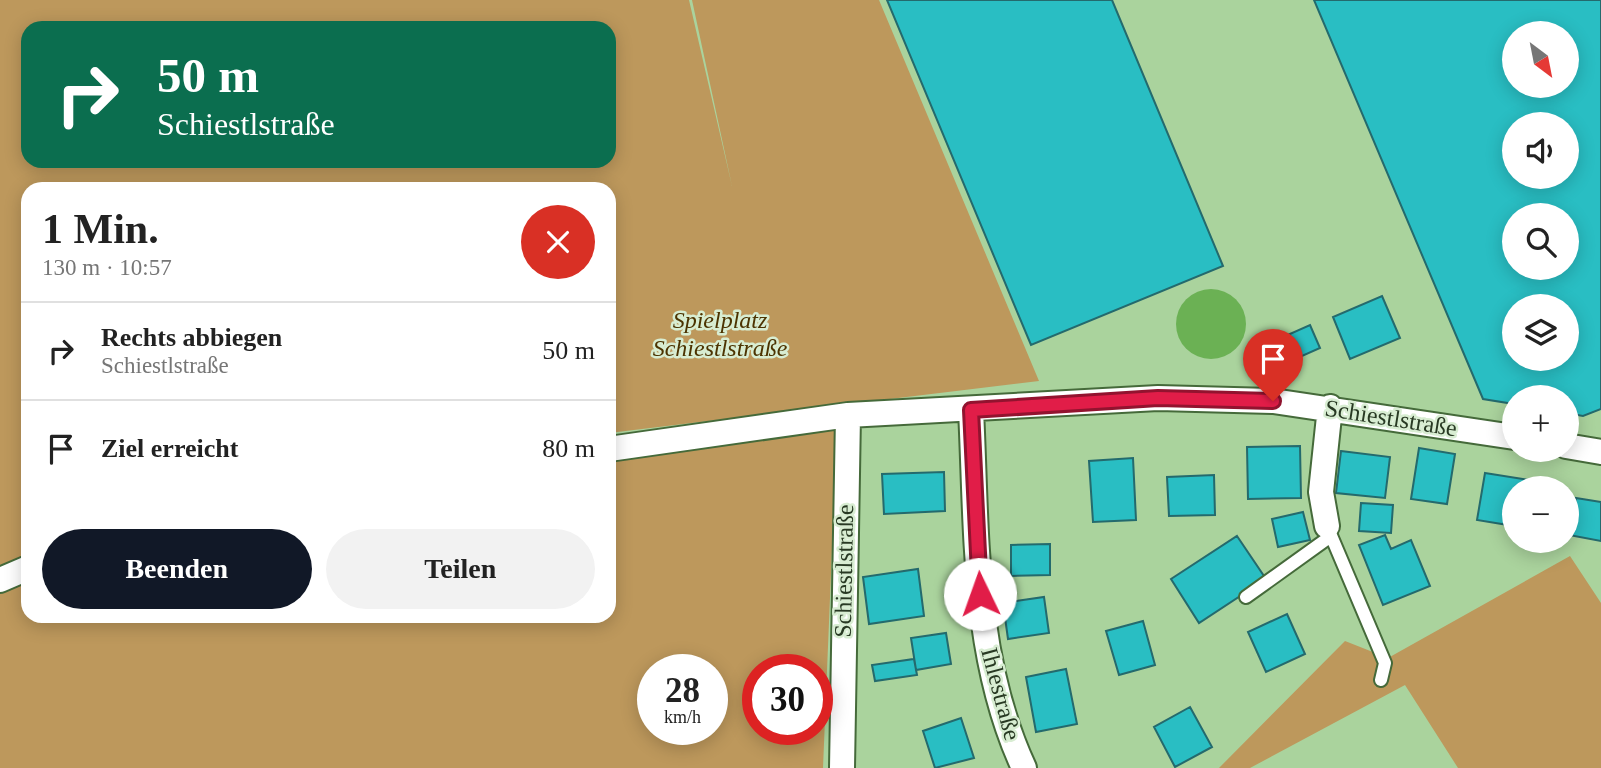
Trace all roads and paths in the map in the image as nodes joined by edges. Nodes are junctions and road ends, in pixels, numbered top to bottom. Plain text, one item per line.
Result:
1 (1330, 407) junction
2 (971, 410) junction
3 (848, 415) junction
4 (1502, 436) edge
5 (616, 448) edge
6 (1579, 448) edge
7 (1601, 452) edge
8 (1329, 531) junction
9 (21, 571) edge
10 (0, 580) edge
11 (1246, 597) dead end
12 (1381, 680) dead end
13 (842, 768) edge
14 (1024, 768) edge

1 - 2 street, Schiestlstraße
1 - 4 street, Schiestlstraße
1 - 8 street
2 - 3 street, Schiestlstraße
2 - 14 street, Ihlestraße
3 - 5 street, Schiestlstraße
3 - 13 street, Schiestlstraße
6 - 7 street
8 - 11 lane
8 - 12 lane
9 - 10 street

